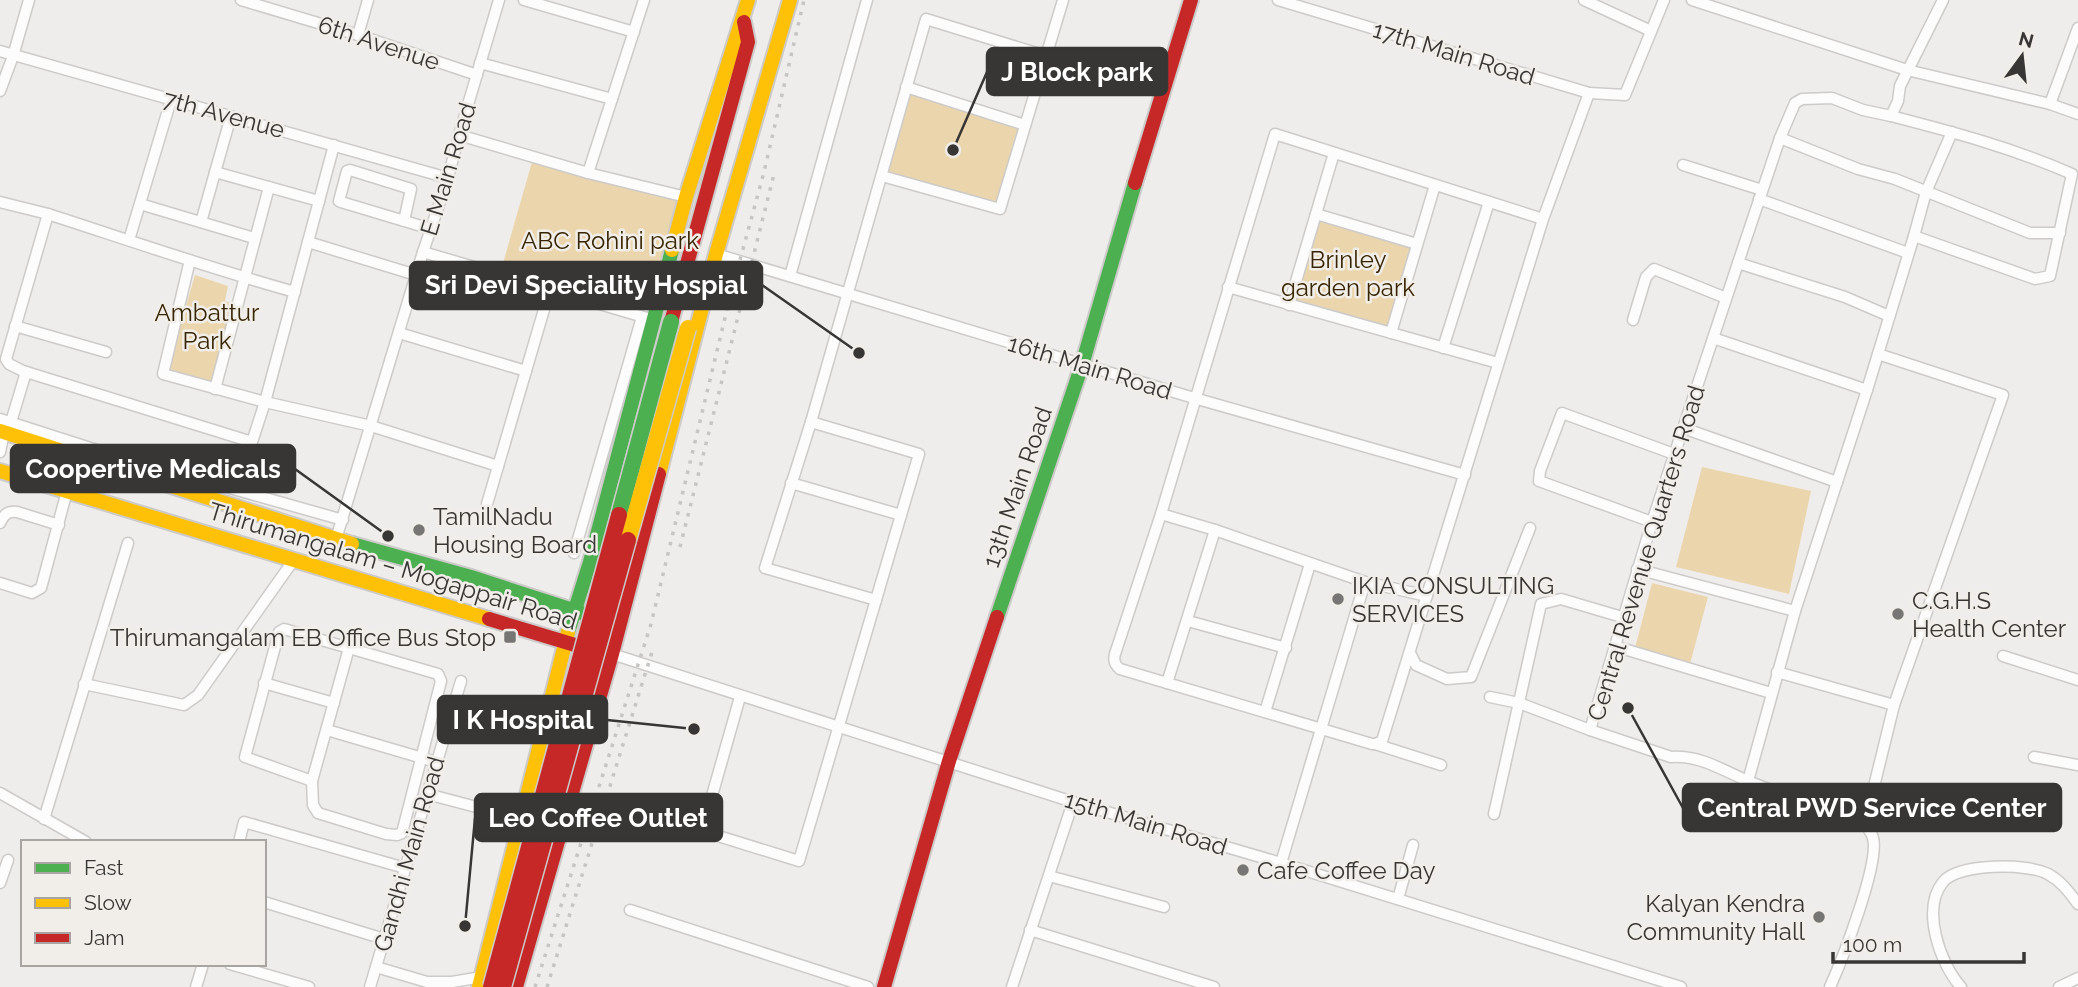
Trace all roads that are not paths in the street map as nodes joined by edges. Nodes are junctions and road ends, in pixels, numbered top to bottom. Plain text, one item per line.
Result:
1 (29, 0) edge
2 (241, 0) edge
3 (368, 0) edge
4 (499, 0) edge
5 (524, 0) edge
6 (644, 0) edge
7 (748, 0) edge
8 (790, 0) edge
9 (867, 0) edge
10 (1063, 0) edge
11 (1191, 0) edge
12 (1279, 0) edge
13 (1584, 0) edge
14 (1664, 0) edge
15 (1692, 0) edge
16 (1943, 0) edge
17 (743, 20) junction
18 (782, 27) junction
19 (2078, 29) edge
20 (1651, 31) junction
21 (634, 32) junction
22 (358, 35) junction
23 (0, 51) edge
24 (1046, 56) junction
25 (13, 57) junction
26 (480, 63) junction
27 (1908, 70) junction
28 (477, 75) junction
29 (906, 87) junction
30 (0, 91) edge
31 (1589, 93) junction
32 (612, 99) junction
33 (170, 100) junction
34 (2050, 104) junction
35 (2078, 114) edge
36 (231, 116) junction
37 (1891, 116) junction
38 (1025, 125) junction
39 (1952, 132) junction
40 (459, 135) junction
41 (1780, 138) junction
42 (334, 145) junction
43 (1334, 153) junction
44 (366, 154) junction
45 (1683, 165) dead end
46 (215, 172) junction
47 (361, 173) junction
48 (588, 173) junction
49 (881, 176) junction
50 (449, 178) junction
51 (1434, 185) junction
52 (269, 187) junction
53 (1926, 192) junction
54 (1761, 195) junction
55 (686, 197) junction
56 (319, 201) junction
57 (0, 202) edge
58 (1489, 202) junction
59 (140, 204) junction
60 (48, 214) junction
61 (1316, 214) junction
62 (1543, 219) junction
63 (404, 221) junction
64 (201, 222) junction
65 (431, 229) junction
66 (2060, 233) junction
67 (1914, 236) junction
68 (254, 238) junction
69 (129, 240) junction
70 (308, 243) junction
71 (1417, 244) junction
72 (423, 252) junction
73 (1908, 253) junction
74 (716, 254) junction
75 (190, 260) junction
76 (1736, 268) junction
77 (416, 275) junction
78 (790, 276) junction
79 (243, 278) junction
80 (1228, 287) junction
81 (550, 289) junction
82 (295, 292) junction
83 (848, 293) junction
84 (1726, 298) junction
85 (1289, 305) junction
86 (1889, 316) junction
87 (647, 318) junction
88 (1633, 320) dead end
89 (15, 326) junction
90 (1391, 332) junction
91 (399, 333) junction
92 (1713, 338) junction
93 (1443, 348) junction
94 (106, 352) dead end
95 (1878, 354) junction
96 (1498, 363) junction
97 (1082, 365) junction
98 (526, 371) junction
99 (26, 372) junction
100 (215, 388) junction
101 (1867, 390) junction
102 (1194, 398) junction
103 (265, 402) junction
104 (811, 422) junction
105 (4, 426) edge
106 (371, 426) junction
107 (1683, 428) junction
108 (0, 452) edge
109 (1674, 454) junction
110 (498, 466) junction
111 (0, 471) edge
112 (1465, 475) junction
113 (1837, 482) junction
114 (791, 483) junction
115 (67, 491) junction
116 (487, 504) dead end
117 (1161, 514) junction
118 (901, 515) junction
119 (602, 516) junction
120 (343, 520) junction
121 (1652, 522) junction
122 (0, 523) edge
123 (59, 525) junction
124 (645, 528) junction
125 (1530, 528) dead end
126 (1215, 530) junction
127 (336, 539) junction
128 (128, 543) dead end
129 (574, 552) dead end
130 (293, 561) junction
131 (1310, 564) junction
132 (1637, 569) junction
133 (1366, 582) junction
134 (0, 583) edge
135 (1427, 596) junction
136 (876, 600) junction
137 (574, 610) junction
138 (1795, 611) junction
139 (1622, 617) junction
140 (1188, 621) junction
141 (620, 624) junction
142 (565, 642) junction
143 (1614, 646) junction
144 (349, 648) junction
145 (1286, 649) junction
146 (1410, 653) junction
147 (612, 654) junction
148 (2003, 656) dead end
149 (1777, 671) junction
150 (2078, 680) edge
151 (461, 681) dead end
152 (264, 683) junction
153 (1167, 683) junction
154 (84, 684) junction
155 (1771, 693) junction
156 (740, 697) junction
157 (1490, 697) dead end
158 (334, 702) junction
159 (1519, 704) junction
160 (1894, 705) junction
161 (1265, 712) junction
162 (839, 727) junction
163 (1321, 728) junction
164 (327, 730) junction
165 (1590, 730) junction
166 (1375, 744) junction
167 (420, 757) junction
168 (2035, 757) dead end
169 (949, 761) junction
170 (436, 762) junction
171 (1441, 765) dead end
172 (2078, 765) edge
173 (312, 781) junction
174 (1748, 781) junction
175 (0, 793) edge
176 (427, 794) junction
177 (1073, 802) junction
178 (1494, 814) dead end
179 (44, 819) junction
180 (523, 819) junction
181 (1865, 823) junction
182 (82, 840) edge
183 (240, 840) edge
184 (1413, 845) dead end
185 (8, 860) dead end
186 (1281, 863) junction
187 (405, 868) junction
188 (1049, 876) junction
189 (0, 883) edge
190 (1398, 899) junction
191 (266, 903) edge
192 (2078, 904) edge
193 (1164, 908) dead end
194 (630, 910) dead end
195 (1030, 930) junction
196 (384, 939) junction
197 (202, 966) edge
198 (237, 966) edge
199 (376, 967) junction
200 (2078, 978) edge
201 (426, 984) edge
202 (456, 984) edge
203 (484, 984) edge
204 (196, 987) edge
205 (309, 987) edge
206 (370, 987) edge
207 (504, 987) edge
208 (516, 987) edge
209 (869, 987) edge
210 (884, 987) edge
211 (1012, 987) edge
212 (1214, 987) edge
213 (1678, 987) edge
214 (1830, 987) edge
215 (1961, 987) edge
216 (2059, 987) edge

1 - 25 street
2 - 22 street, 6th Avenue
3 - 22 street
4 - 26 street, E Main Road
5 - 21 street
6 - 21 street
7 - 17 main road
8 - 18 main road
9 - 78 street
10 - 24 street
11 - 97 main road, 13th Main Road
12 - 31 street, 17th Main Road
13 - 20 street
14 - 20 street
15 - 27 street
16 - 27 street
17 - 55 main road
17 - 203 main road, bridge
18 - 74 main road
18 - 207 main road, bridge
19 - 34 street
20 - 31 street, 17th Main Road
21 - 32 street
22 - 28 street, 6th Avenue
23 - 25 street, 7th Avenue
24 - 29 street
24 - 38 street
25 - 30 street
25 - 33 street, 7th Avenue
26 - 28 street, E Main Road
26 - 32 street
27 - 34 street
27 - 37 street
28 - 40 street, E Main Road
29 - 38 street
29 - 49 street
31 - 62 street
32 - 48 street
33 - 36 street, 7th Avenue
33 - 59 street
34 - 35 street
36 - 42 street, 7th Avenue
36 - 46 street
37 - 39 street
37 - 41 street, Central Revenue Quarters Road
38 - 49 street
39 - 53 street
39 - 66 street
40 - 48 street
40 - 50 street, E Main Road
41 - 53 street
41 - 54 street, Central Revenue Quarters Road
42 - 44 street, 7th Avenue
42 - 56 street
43 - 51 street
43 - 61 street
43 - 80 street
44 - 47 street
44 - 50 street, 7th Avenue
45 - 54 street
46 - 52 street
46 - 64 street
47 - 63 street
47 - 63 street
48 - 55 street
49 - 83 street
50 - 65 street, E Main Road
51 - 58 street
51 - 71 street
52 - 56 street
52 - 68 street
53 - 66 street
53 - 67 street
54 - 73 street
54 - 76 street, Central Revenue Quarters Road
55 - 87 main road
56 - 70 street
57 - 60 street
58 - 62 street
58 - 93 street
59 - 64 street
59 - 69 street
60 - 69 street
60 - 89 street
61 - 71 street
61 - 85 street
62 - 96 street
63 - 65 street
64 - 68 street
65 - 72 street, E Main Road
66 - 67 street
67 - 73 street
68 - 79 street
69 - 75 street
70 - 77 street
70 - 82 street
71 - 90 street
72 - 77 street, E Main Road
72 - 81 street
73 - 86 street
74 - 78 street, 16th Main Road
74 - 124 main road
75 - 79 street
75 - 100 street
76 - 84 street, Central Revenue Quarters Road
76 - 86 street
77 - 91 street, E Main Road
78 - 83 street, 16th Main Road
79 - 82 street
79 - 100 street
80 - 85 street
80 - 102 street
81 - 87 street
81 - 98 street
82 - 103 street
83 - 97 street, 16th Main Road
83 - 104 street
84 - 88 street
84 - 92 street, Central Revenue Quarters Road
85 - 90 street
86 - 95 street
87 - 119 main road
87 - 129 street
89 - 94 street
89 - 99 street
90 - 93 street
91 - 98 street
91 - 106 street, E Main Road
92 - 101 street
92 - 107 street, Central Revenue Quarters Road
93 - 96 street
95 - 101 street
95 - 160 street
96 - 112 street
97 - 102 street, 16th Main Road
97 - 169 main road, 13th Main Road
98 - 110 street
99 - 103 street
99 - 105 street
100 - 103 street
101 - 113 street
102 - 112 street, 16th Main Road
102 - 117 street
103 - 106 street
104 - 114 street
104 - 118 street
105 - 108 street
105 - 120 street
105 - 127 main road, Thirumangalam – Mogappair Road
106 - 110 street
106 - 120 street, E Main Road
107 - 109 street, Central Revenue Quarters Road
107 - 113 street
109 - 121 street, Central Revenue Quarters Road
109 - 121 street
110 - 116 street
111 - 115 main road, Thirumangalam – Mogappair Road
112 - 135 street
113 - 138 street
114 - 118 street
114 - 136 street
115 - 123 street
115 - 130 main road, Thirumangalam – Mogappair Road
117 - 126 street
117 - 153 street
118 - 136 street
119 - 124 main road
119 - 137 main road
120 - 127 street, E Main Road
121 - 132 street, Central Revenue Quarters Road
122 - 123 street
123 - 134 street
124 - 141 main road
125 - 146 street
126 - 131 street
126 - 140 street
127 - 137 main road, Thirumangalam – Mogappair Road
128 - 154 street
130 - 142 main road, Thirumangalam – Mogappair Road
130 - 154 street
131 - 133 street
131 - 145 street
132 - 138 street
132 - 139 street, Central Revenue Quarters Road
133 - 135 street
133 - 163 street
135 - 146 street
136 - 162 street
137 - 141 main road, Thirumangalam – Mogappair Road
137 - 142 main road
138 - 149 street
139 - 143 street, Central Revenue Quarters Road
139 - 159 street
140 - 145 street
140 - 153 street
141 - 147 main road
142 - 147 main road, Thirumangalam – Mogappair Road
142 - 180 main road
143 - 155 street
143 - 165 street, Central Revenue Quarters Road
144 - 152 street
144 - 158 street
144 - 167 street
145 - 161 street
146 - 166 street
147 - 156 street, 15th Main Road
147 - 208 main road
148 - 150 street
149 - 155 street
149 - 160 street
151 - 170 street, Gandhi Main Road
152 - 158 street
152 - 173 street
153 - 161 street
154 - 179 street
155 - 174 street
156 - 162 street, 15th Main Road
156 - 162 street
157 - 159 street
158 - 164 street
159 - 165 street
159 - 178 street
160 - 181 street
161 - 163 street
162 - 169 street, 15th Main Road
163 - 166 street
163 - 186 street
164 - 167 street
164 - 173 street
165 - 174 street, Central Revenue Quarters Road
166 - 171 street
167 - 170 street
167 - 173 street
168 - 172 street
169 - 177 street, 15th Main Road
169 - 210 main road, 13th Main Road
170 - 176 street, Gandhi Main Road
174 - 181 street, Central Revenue Quarters Road
175 - 179 street
176 - 180 street
176 - 187 street, Gandhi Main Road
177 - 186 street, 15th Main Road
177 - 188 street
179 - 182 street
180 - 203 main road
181 - 214 street
183 - 187 street
184 - 190 street
185 - 189 street
186 - 190 street, 15th Main Road
187 - 196 street, Gandhi Main Road
188 - 193 street
188 - 195 street
190 - 213 street, 15th Main Road
191 - 196 street
192 - 215 street
194 - 209 street
195 - 211 street
195 - 212 street
196 - 199 street, Gandhi Main Road
197 - 204 street
198 - 205 street
199 - 201 street
199 - 206 street, Gandhi Main Road
200 - 216 street
201 - 202 street
202 - 203 street
203 - 207 main road

